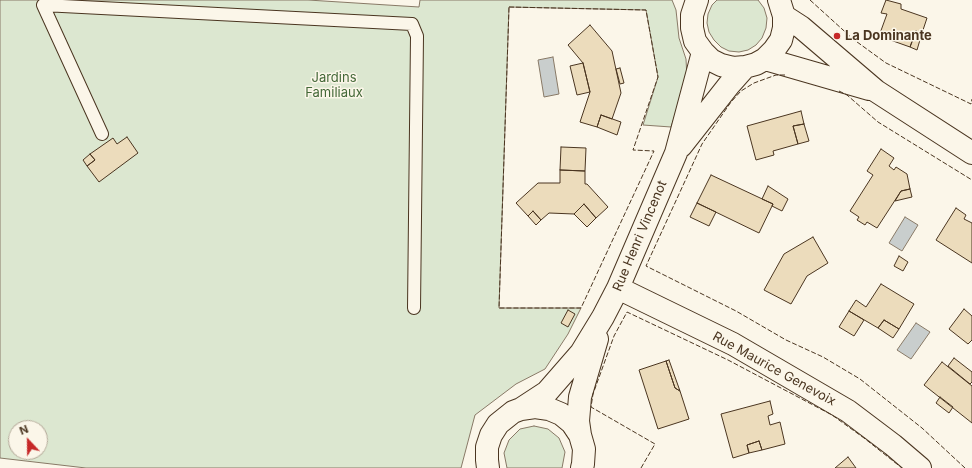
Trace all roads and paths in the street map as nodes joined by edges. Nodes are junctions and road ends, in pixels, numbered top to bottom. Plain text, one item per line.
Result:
1 (691, 5) edge
2 (781, 8) edge
3 (702, 52) junction
4 (765, 59) junction
5 (745, 67) junction
6 (876, 91) junction
7 (102, 134) dead end
8 (676, 153) junction
9 (972, 153) edge
10 (618, 288) junction
11 (414, 308) dead end
12 (603, 317) junction
13 (521, 409) junction
14 (580, 435) junction
15 (485, 465) edge
16 (582, 468) edge
17 (920, 468) edge

1 - 3 street
2 - 4 street
2 - 6 street
3 - 5 street
3 - 8 street, Rue Henri Vincenot
4 - 5 street
4 - 6 street
5 - 8 street, Rue Henri Vincenot
6 - 9 street
7 - 11 lane
8 - 10 street, Rue Henri Vincenot
10 - 12 street, Rue Henri Vincenot
10 - 17 street, Rue Maurice Genevoix
12 - 13 street, Rue Henri Vincenot
12 - 14 street, Rue Henri Vincenot
13 - 14 street, Rue Henri Vincenot
13 - 15 street, Rue Henri Vincenot
14 - 16 street, Rue Henri Vincenot

